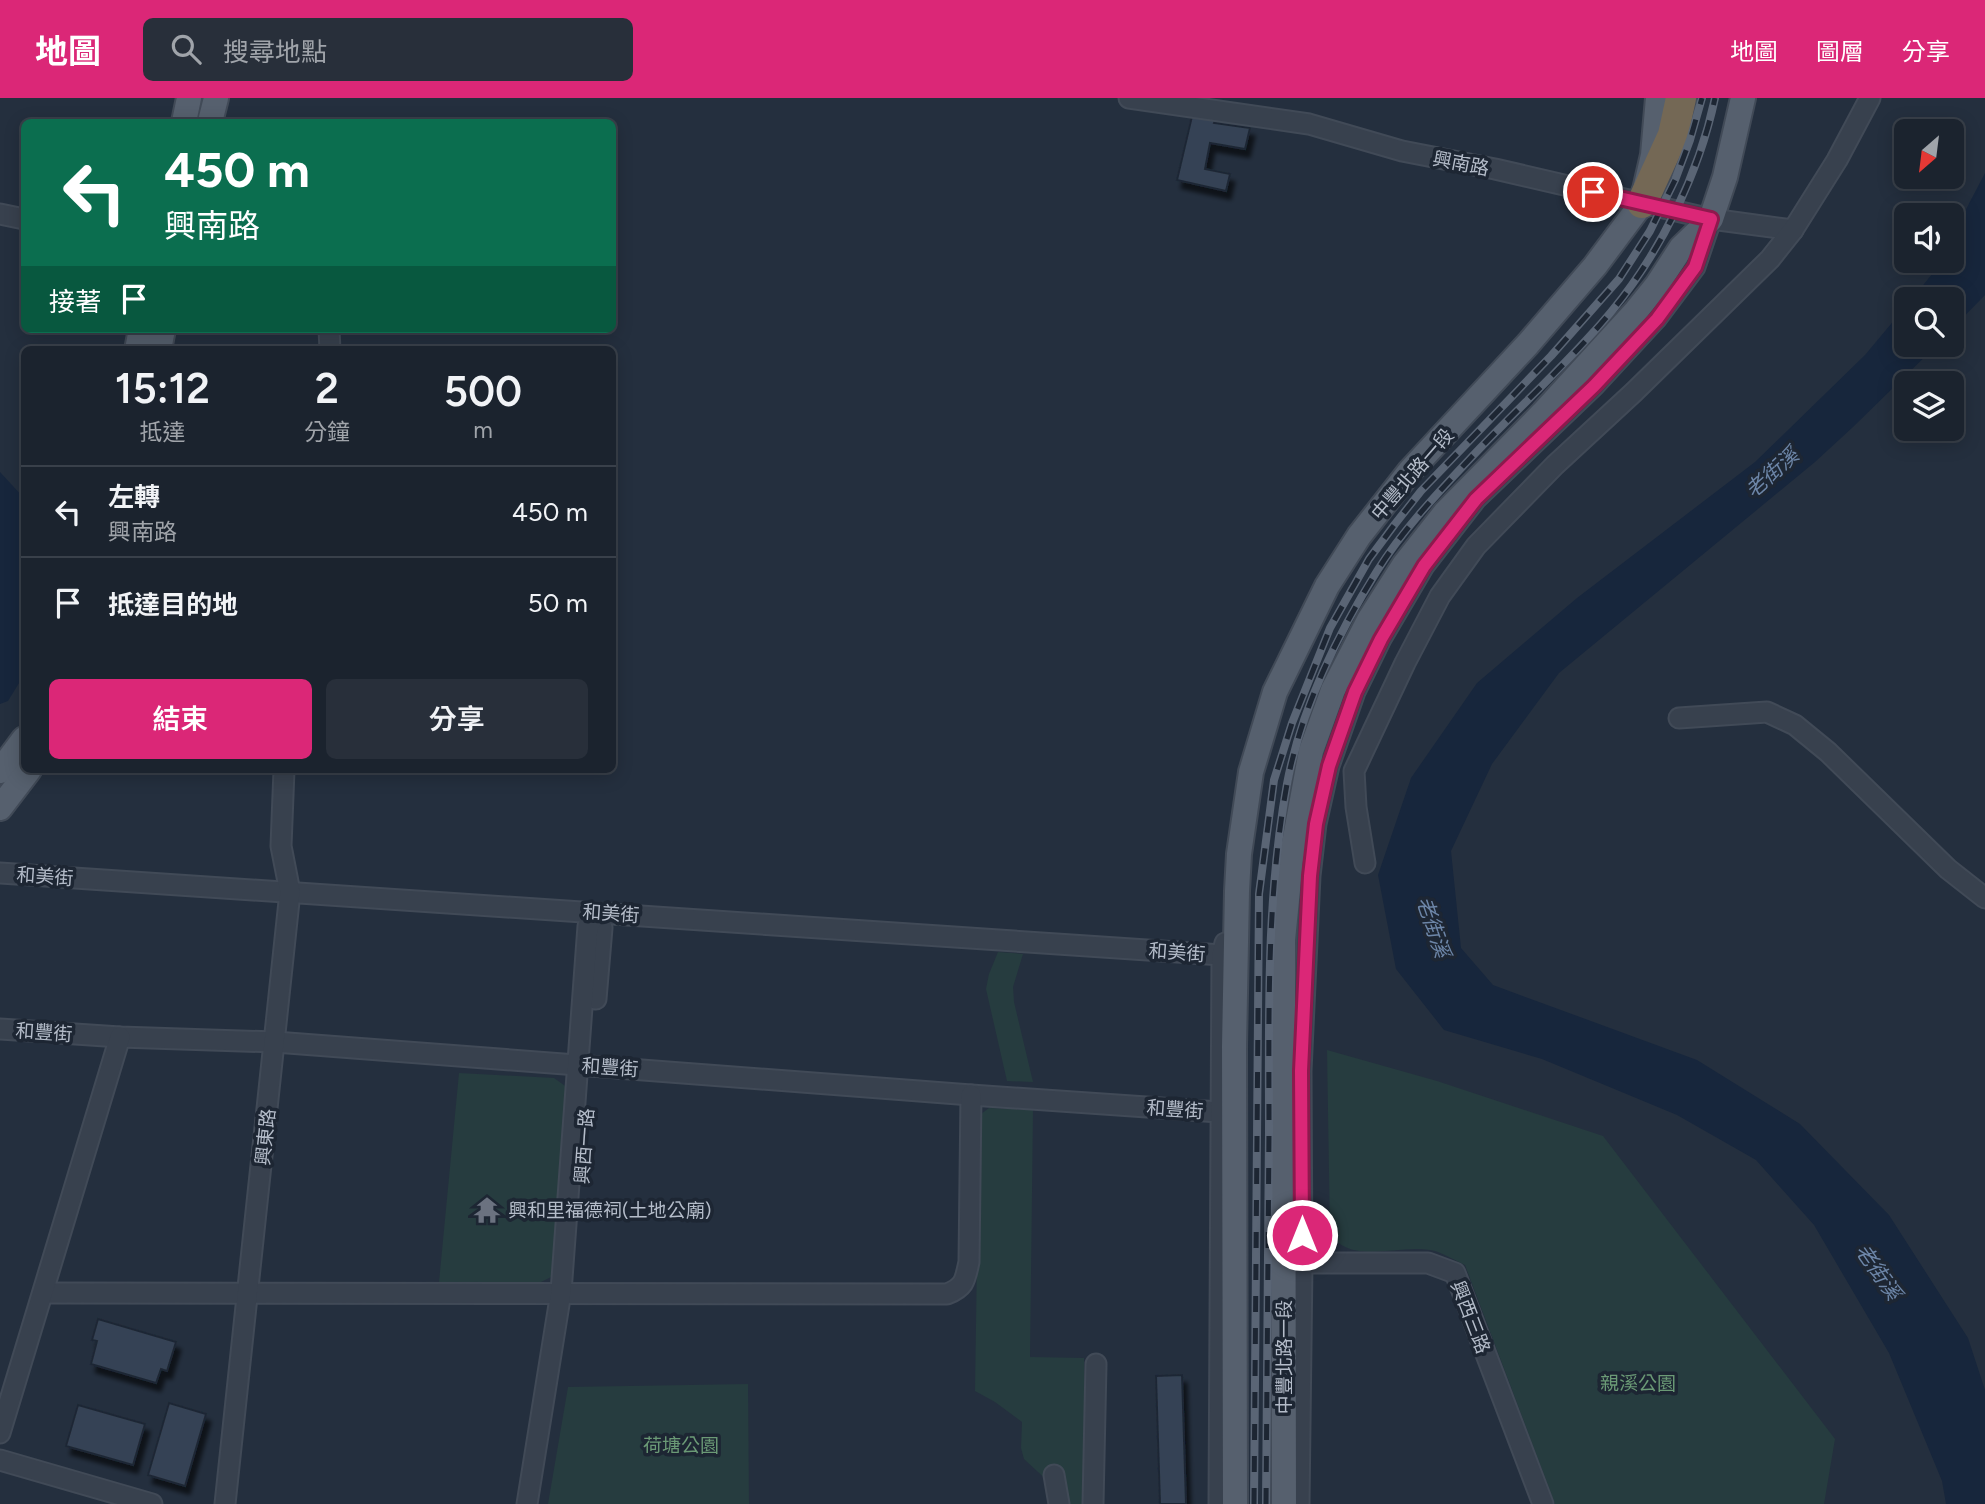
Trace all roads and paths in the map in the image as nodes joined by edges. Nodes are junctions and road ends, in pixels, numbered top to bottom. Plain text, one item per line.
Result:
1 (189, 98) edge
2 (216, 98) edge
3 (1129, 98) edge
4 (1658, 98) edge
5 (1681, 98) edge
6 (1744, 98) edge
7 (1870, 98) edge
8 (185, 119) edge
9 (211, 119) edge
10 (1642, 203) junction
11 (0, 214) edge
12 (21, 218) edge
13 (1711, 219) junction
14 (1793, 230) junction
15 (1679, 718) dead end
16 (21, 743) edge
17 (0, 771) edge
18 (27, 773) edge
19 (284, 773) edge
20 (0, 808) edge
21 (1365, 863) dead end
22 (0, 873) edge
23 (1237, 891) junction
24 (290, 892) junction
25 (1985, 898) edge
26 (597, 912) junction
27 (1222, 955) junction
28 (0, 1029) edge
29 (120, 1037) junction
30 (275, 1042) junction
31 (584, 1065) junction
32 (971, 1095) junction
33 (1219, 1112) junction
34 (1302, 1262) junction
35 (567, 1292) junction
36 (43, 1293) junction
37 (247, 1295) junction
38 (1096, 1364) dead end
39 (0, 1433) edge
40 (0, 1460) edge
41 (0, 1471) edge
42 (1054, 1475) dead end
43 (108, 1504) edge
44 (152, 1504) edge
45 (225, 1504) edge
46 (527, 1504) edge
47 (540, 1504) edge
48 (1059, 1504) edge
49 (1093, 1504) edge
50 (1219, 1504) edge
51 (1235, 1504) edge
52 (1284, 1504) edge
53 (1299, 1504) edge
54 (1543, 1504) edge

1 - 8 main road
2 - 9 main road
3 - 10 street, 興南路
4 - 10 main road, 中豐北路一段
5 - 10 highway
6 - 13 main road, 中豐北路一段
7 - 14 street
10 - 13 street, 興南路
10 - 23 main road, 中豐北路一段
11 - 12 street
13 - 14 street, 興南路
13 - 34 street, 中豐北路一段
13 - 52 main road, 中豐北路一段
14 - 21 street
15 - 25 street
16 - 17 main road
18 - 20 main road
19 - 24 street, 興東路
22 - 24 street, 和美街
23 - 27 street, 中豐北路一段
23 - 51 main road, 中豐北路一段
24 - 26 street, 和美街
24 - 30 street, 興東路
26 - 27 street, 和美街
26 - 31 street, 興西一路
27 - 33 street, 中豐北路一段
28 - 29 street, 和豐街
29 - 30 street, 和豐街
29 - 36 street
30 - 31 street, 和豐街
30 - 37 street, 興東路
31 - 32 street, 和豐街
31 - 35 street, 興西一路
32 - 33 street, 和豐街
32 - 35 street
33 - 50 street, 中豐北路一段
34 - 53 street, 中豐北路一段
34 - 54 street, 興西三路
35 - 37 street
35 - 46 street
35 - 47 street, 興西一路
36 - 37 street
36 - 39 street
37 - 45 street, 興東路
38 - 49 street
40 - 44 street
41 - 43 street
42 - 48 street

